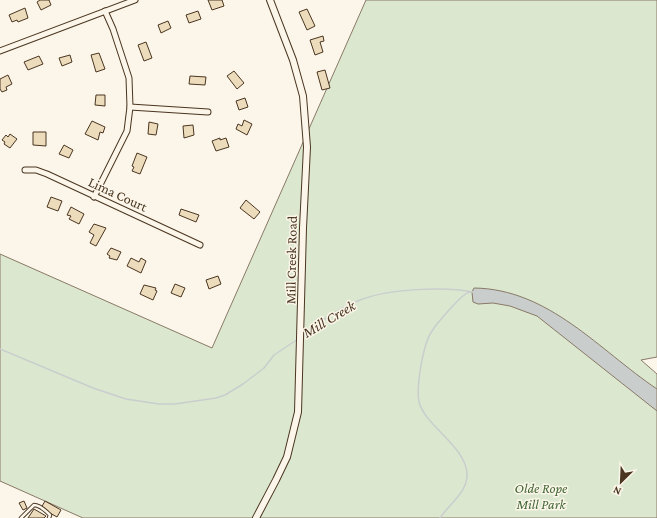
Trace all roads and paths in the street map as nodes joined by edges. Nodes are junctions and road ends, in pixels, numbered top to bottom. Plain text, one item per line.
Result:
1 (135, 0) edge
2 (270, 0) edge
3 (105, 11) junction
4 (0, 51) edge
5 (130, 107) junction
6 (208, 112) dead end
7 (25, 170) dead end
8 (94, 197) junction
9 (200, 245) dead end
10 (21, 518) edge
11 (49, 518) edge
12 (256, 518) edge

1 - 3 street
2 - 12 street, Mill Creek Road
3 - 4 street
3 - 5 street
5 - 6 street
5 - 8 street
7 - 8 street, Lima Court
8 - 9 street, Lima Court
10 - 11 lane

